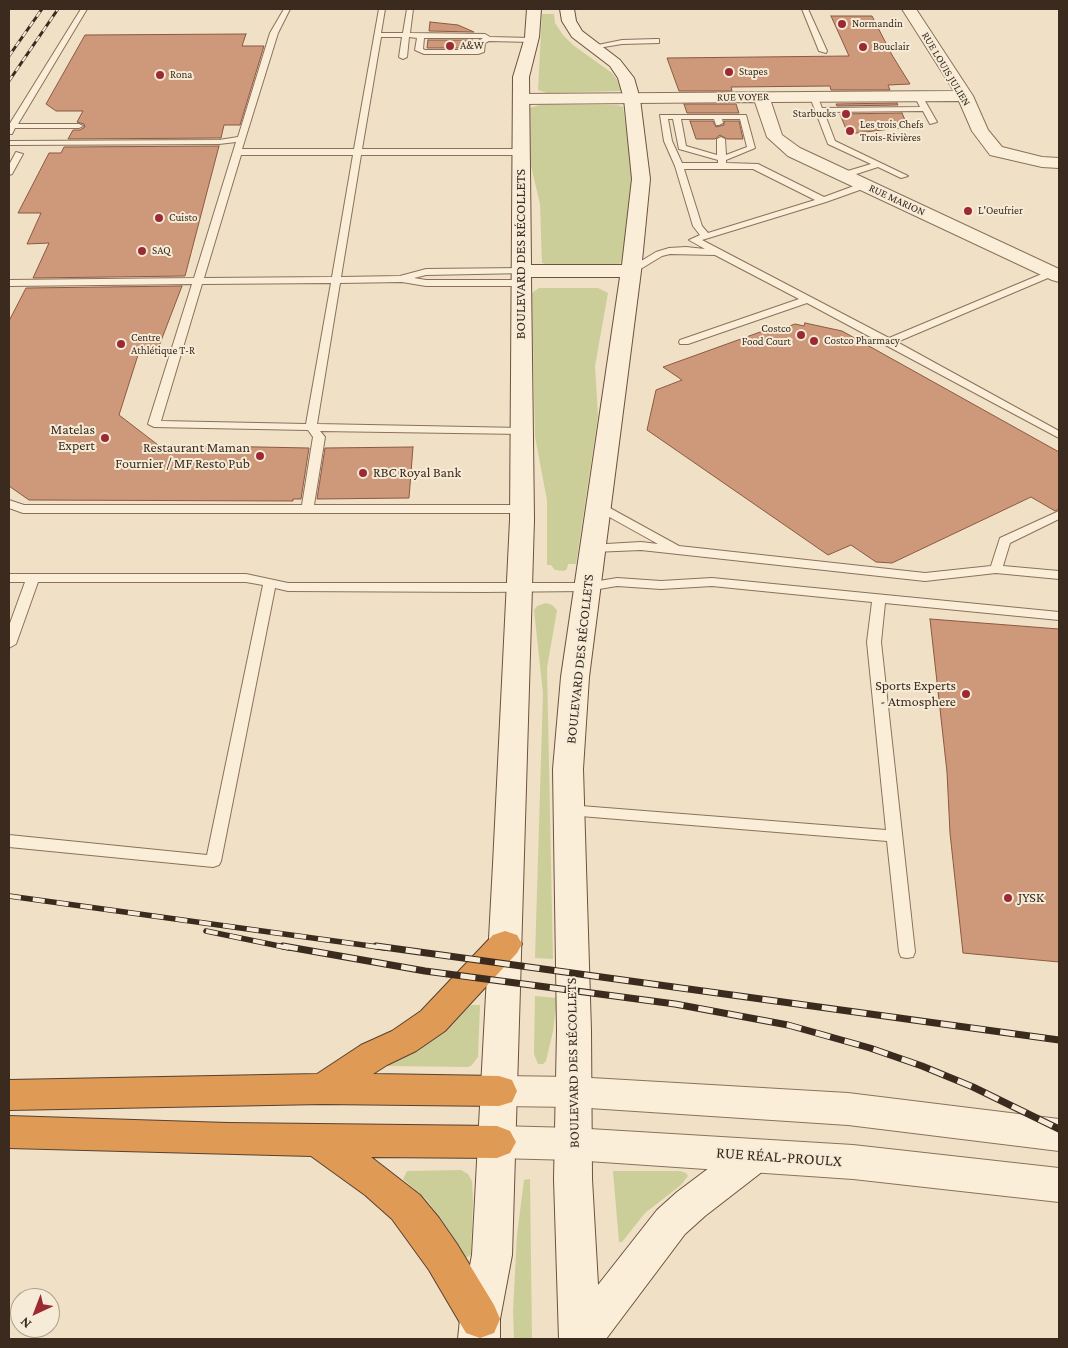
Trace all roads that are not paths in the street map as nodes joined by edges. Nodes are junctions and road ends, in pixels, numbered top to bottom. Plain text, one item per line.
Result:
1 (84, 9) edge
2 (287, 9) edge
3 (382, 9) edge
4 (410, 9) edge
5 (534, 9) edge
6 (567, 9) edge
7 (805, 9) edge
8 (908, 9) edge
9 (377, 35) junction
10 (406, 35) junction
11 (421, 35) junction
12 (488, 39) junction
13 (531, 40) junction
14 (656, 41) dead end
15 (592, 47) junction
16 (823, 51) dead end
17 (403, 57) dead end
18 (965, 96) junction
19 (761, 97) junction
20 (521, 99) junction
21 (632, 99) junction
22 (922, 102) junction
23 (816, 103) junction
24 (677, 117) junction
25 (933, 122) dead end
26 (79, 126) dead end
27 (11, 129) edge
28 (242, 139) junction
29 (721, 139) dead end
30 (9, 143) edge
31 (700, 144) dead end
32 (238, 152) junction
33 (521, 152) junction
34 (356, 153) junction
35 (19, 154) dead end
36 (722, 162) junction
37 (1059, 163) edge
38 (879, 164) junction
39 (679, 166) junction
40 (9, 172) edge
41 (844, 175) junction
42 (904, 176) dead end
43 (865, 185) junction
44 (823, 200) junction
45 (706, 236) junction
46 (723, 254) junction
47 (1057, 273) edge
48 (522, 277) junction
49 (630, 277) junction
50 (336, 279) junction
51 (198, 281) junction
52 (9, 283) edge
53 (808, 298) junction
54 (684, 342) dead end
55 (889, 342) junction
56 (311, 426) junction
57 (522, 431) junction
58 (1059, 435) edge
59 (9, 504) edge
60 (598, 506) junction
61 (308, 508) junction
62 (522, 509) junction
63 (1059, 514) edge
64 (592, 548) junction
65 (678, 550) junction
66 (996, 569) junction
67 (1059, 575) edge
68 (9, 578) edge
69 (33, 578) junction
70 (270, 583) junction
71 (520, 587) junction
72 (587, 587) junction
73 (879, 597) junction
74 (1059, 616) edge
75 (9, 644) edge
76 (568, 810) junction
77 (895, 836) junction
78 (9, 841) edge
79 (505, 944) junction
80 (907, 952) dead end
81 (323, 1089) junction
82 (499, 1092) junction
83 (574, 1092) junction
84 (9, 1095) edge
85 (9, 1132) edge
86 (1059, 1136) edge
87 (318, 1140) junction
88 (497, 1142) junction
89 (573, 1144) junction
90 (754, 1156) junction
91 (1059, 1185) edge
92 (480, 1329) edge
93 (580, 1339) edge

1 - 27 lane
2 - 28 lane
3 - 9 lane
4 - 10 lane
5 - 13 main road, BOULEVARD DES RÉCOLLETS
6 - 15 main road, BOULEVARD DES RÉCOLLETS
7 - 16 lane
8 - 18 main road, RUE LOUIS JULIEN
9 - 10 lane
9 - 34 lane
10 - 11 lane
10 - 17 lane
11 - 12 lane
11 - 12 lane
12 - 13 lane
13 - 20 main road, BOULEVARD DES RÉCOLLETS
14 - 15 lane
15 - 21 main road, BOULEVARD DES RÉCOLLETS
18 - 22 main road, RUE VOYER
18 - 37 main road, RUE LOUIS JULIEN
19 - 21 main road, RUE VOYER
19 - 23 main road, RUE VOYER
19 - 41 main road, RUE MARION
20 - 21 main road, RUE VOYER
20 - 33 main road, BOULEVARD DES RÉCOLLETS
21 - 49 main road, BOULEVARD DES RÉCOLLETS
22 - 23 main road, RUE VOYER
22 - 25 lane
23 - 38 lane
24 - 36 lane
24 - 36 lane
24 - 39 lane
26 - 27 lane
28 - 30 lane
28 - 32 lane
29 - 36 lane
31 - 36 lane
32 - 34 lane
32 - 51 lane
33 - 34 lane
33 - 48 main road, BOULEVARD DES RÉCOLLETS
34 - 50 lane
35 - 40 lane
36 - 39 lane
36 - 44 lane
38 - 41 lane
38 - 42 lane
39 - 45 lane
41 - 43 main road, RUE MARION
43 - 44 lane
43 - 47 main road, RUE MARION
44 - 45 lane
45 - 46 lane
46 - 49 lane
46 - 53 lane
47 - 55 lane
48 - 49 main road
48 - 50 lane
48 - 57 main road, BOULEVARD DES RÉCOLLETS
49 - 60 main road, BOULEVARD DES RÉCOLLETS
50 - 51 lane
50 - 56 lane
51 - 52 lane
51 - 56 lane
53 - 54 lane
53 - 55 lane
55 - 58 lane
56 - 57 lane
56 - 61 lane
57 - 62 main road, BOULEVARD DES RÉCOLLETS
59 - 61 lane
60 - 64 main road, BOULEVARD DES RÉCOLLETS
60 - 65 lane
61 - 62 lane
62 - 71 main road, BOULEVARD DES RÉCOLLETS
63 - 66 lane
64 - 65 lane
64 - 72 main road, BOULEVARD DES RÉCOLLETS
65 - 66 lane
66 - 67 lane
68 - 69 lane
69 - 70 lane
69 - 75 lane
70 - 71 lane
70 - 78 lane
71 - 72 lane
71 - 79 main road, BOULEVARD DES RÉCOLLETS
72 - 73 lane
72 - 76 main road, BOULEVARD DES RÉCOLLETS
73 - 74 lane
73 - 77 lane
76 - 77 lane
76 - 83 main road, BOULEVARD DES RÉCOLLETS
77 - 80 lane
79 - 81 highway
79 - 82 main road, BOULEVARD DES RÉCOLLETS
81 - 82 highway
81 - 84 highway
82 - 83 main road
82 - 88 main road, BOULEVARD DES RÉCOLLETS
83 - 86 main road
83 - 89 main road, BOULEVARD DES RÉCOLLETS
85 - 87 highway
87 - 88 highway
87 - 92 highway
88 - 89 main road, RUE RÉAL-PROULX
88 - 92 main road, BOULEVARD DES RÉCOLLETS
89 - 90 main road, RUE RÉAL-PROULX
89 - 93 main road, BOULEVARD DES RÉCOLLETS
90 - 91 main road, RUE RÉAL-PROULX
90 - 93 main road

